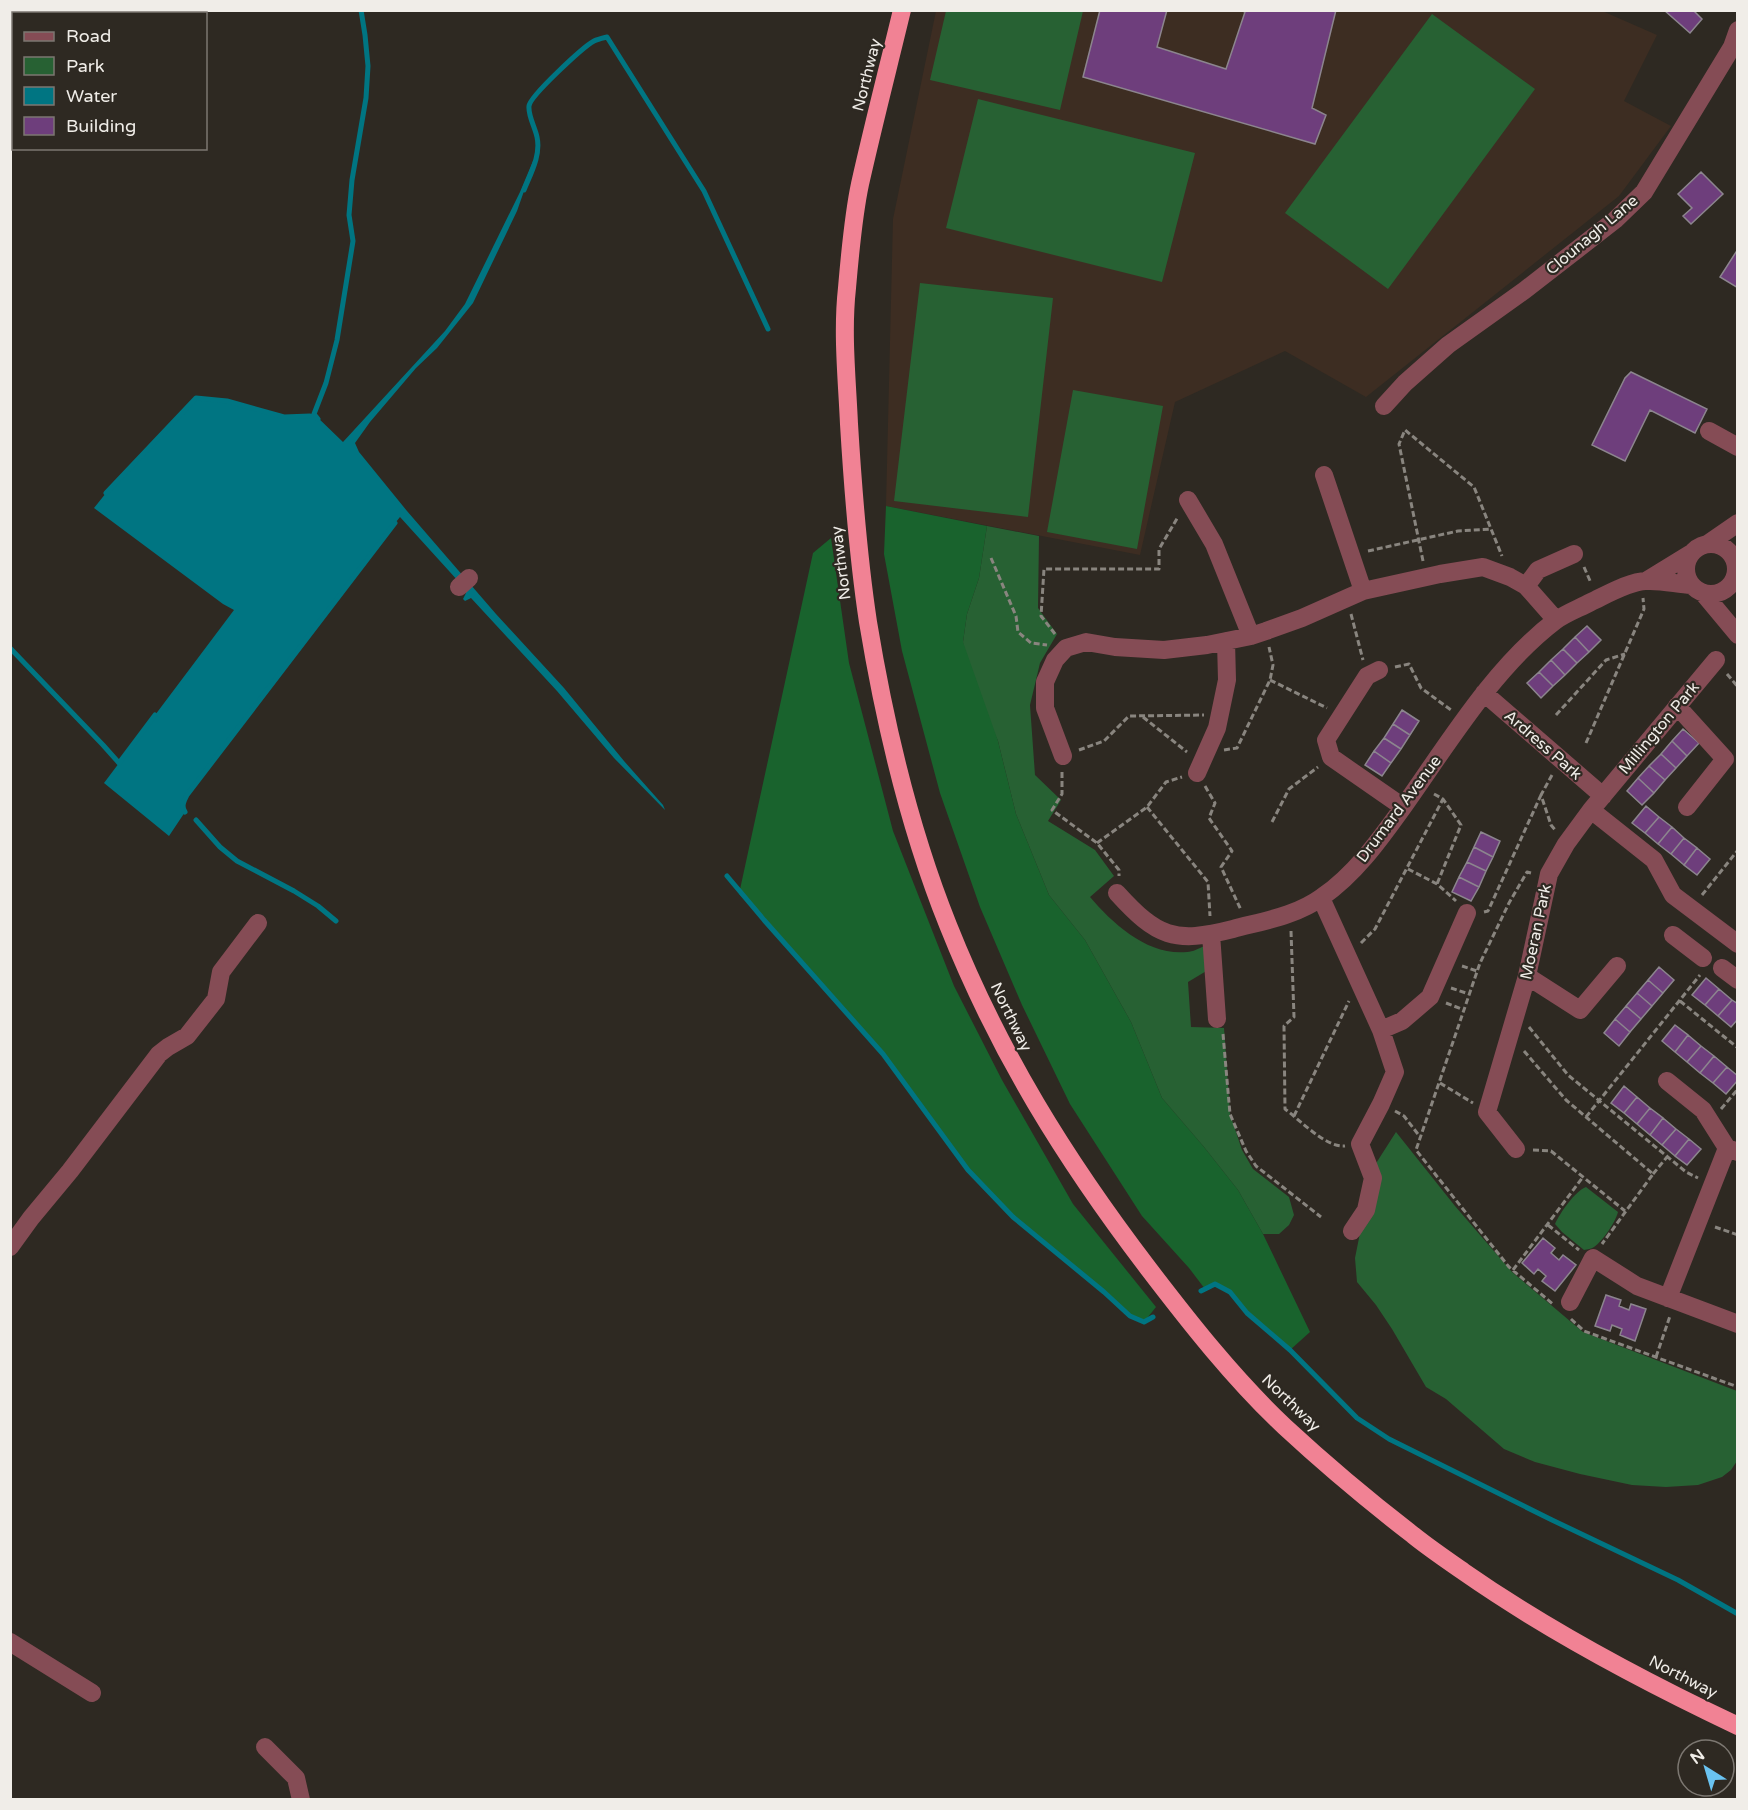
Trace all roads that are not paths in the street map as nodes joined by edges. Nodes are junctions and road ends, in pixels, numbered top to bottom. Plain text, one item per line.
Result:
1 (902, 10) edge
2 (1737, 30) edge
3 (1395, 402) dead end
4 (1709, 431) dead end
5 (1737, 447) edge
6 (1324, 475) dead end
7 (1188, 500) road end
8 (1737, 522) edge
9 (1709, 543) junction
10 (1574, 554) road end
11 (1690, 554) junction
12 (1736, 567) edge
13 (1643, 581) junction
14 (1526, 586) junction
15 (1697, 589) junction
16 (1737, 594) edge
17 (1355, 595) junction
18 (1556, 620) junction
19 (1258, 633) junction
20 (1737, 634) edge
21 (1226, 641) junction
22 (1713, 663) dead end
23 (1373, 673) road end
24 (1484, 693) junction
25 (1677, 706) junction
26 (1063, 756) road end
27 (1201, 764) road end
28 (1597, 803) junction
29 (1403, 807) junction
30 (1687, 807) dead end
31 (1117, 893) road end
32 (1321, 898) junction
33 (1467, 914) road end
34 (1709, 922) junction
35 (258, 923) dead end
36 (1211, 934) junction
37 (1673, 935) dead end
38 (1737, 944) edge
39 (1705, 960) junction
40 (1617, 966) dead end
41 (1527, 976) junction
42 (1737, 980) edge
43 (1218, 1019) road end
44 (1381, 1030) junction
45 (1667, 1081) dead end
46 (1516, 1149) road end
47 (1732, 1150) edge
48 (1352, 1231) dead end
49 (10, 1247) edge
50 (1668, 1298) junction
51 (1565, 1308) road end
52 (1737, 1324) edge
53 (10, 1642) edge
54 (92, 1694) dead end
55 (1737, 1726) edge
56 (266, 1747) dead end
57 (302, 1800) edge

1 - 55 highway, Northway
2 - 3 street, Clounagh Lane
4 - 5 street
6 - 17 street
7 - 19 street
8 - 9 street
9 - 11 street
9 - 12 street
10 - 14 street
11 - 13 street, Drumard Avenue
11 - 15 street
12 - 15 street
12 - 16 street
13 - 15 street, Drumard Avenue
13 - 18 street, Drumard Avenue
14 - 17 street
14 - 18 street
15 - 20 street
17 - 19 street
18 - 24 street, Drumard Avenue
19 - 21 street
21 - 26 street
21 - 27 street
22 - 25 street, Millington Park
23 - 29 street
24 - 28 street, Ardress Park
24 - 29 street, Drumard Avenue
25 - 28 street, Millington Park
25 - 30 street
28 - 34 street
28 - 41 street, Moeran Park
29 - 32 street, Drumard Avenue
31 - 36 street, Drumard Avenue
32 - 36 street, Drumard Avenue
32 - 44 street
33 - 44 street
34 - 38 street
34 - 39 street
35 - 49 street
36 - 43 street
37 - 39 street
39 - 42 street
40 - 41 street
41 - 46 street, Moeran Park
44 - 48 street
45 - 47 street
47 - 50 street
50 - 51 street
50 - 52 street
53 - 54 street
56 - 57 street

